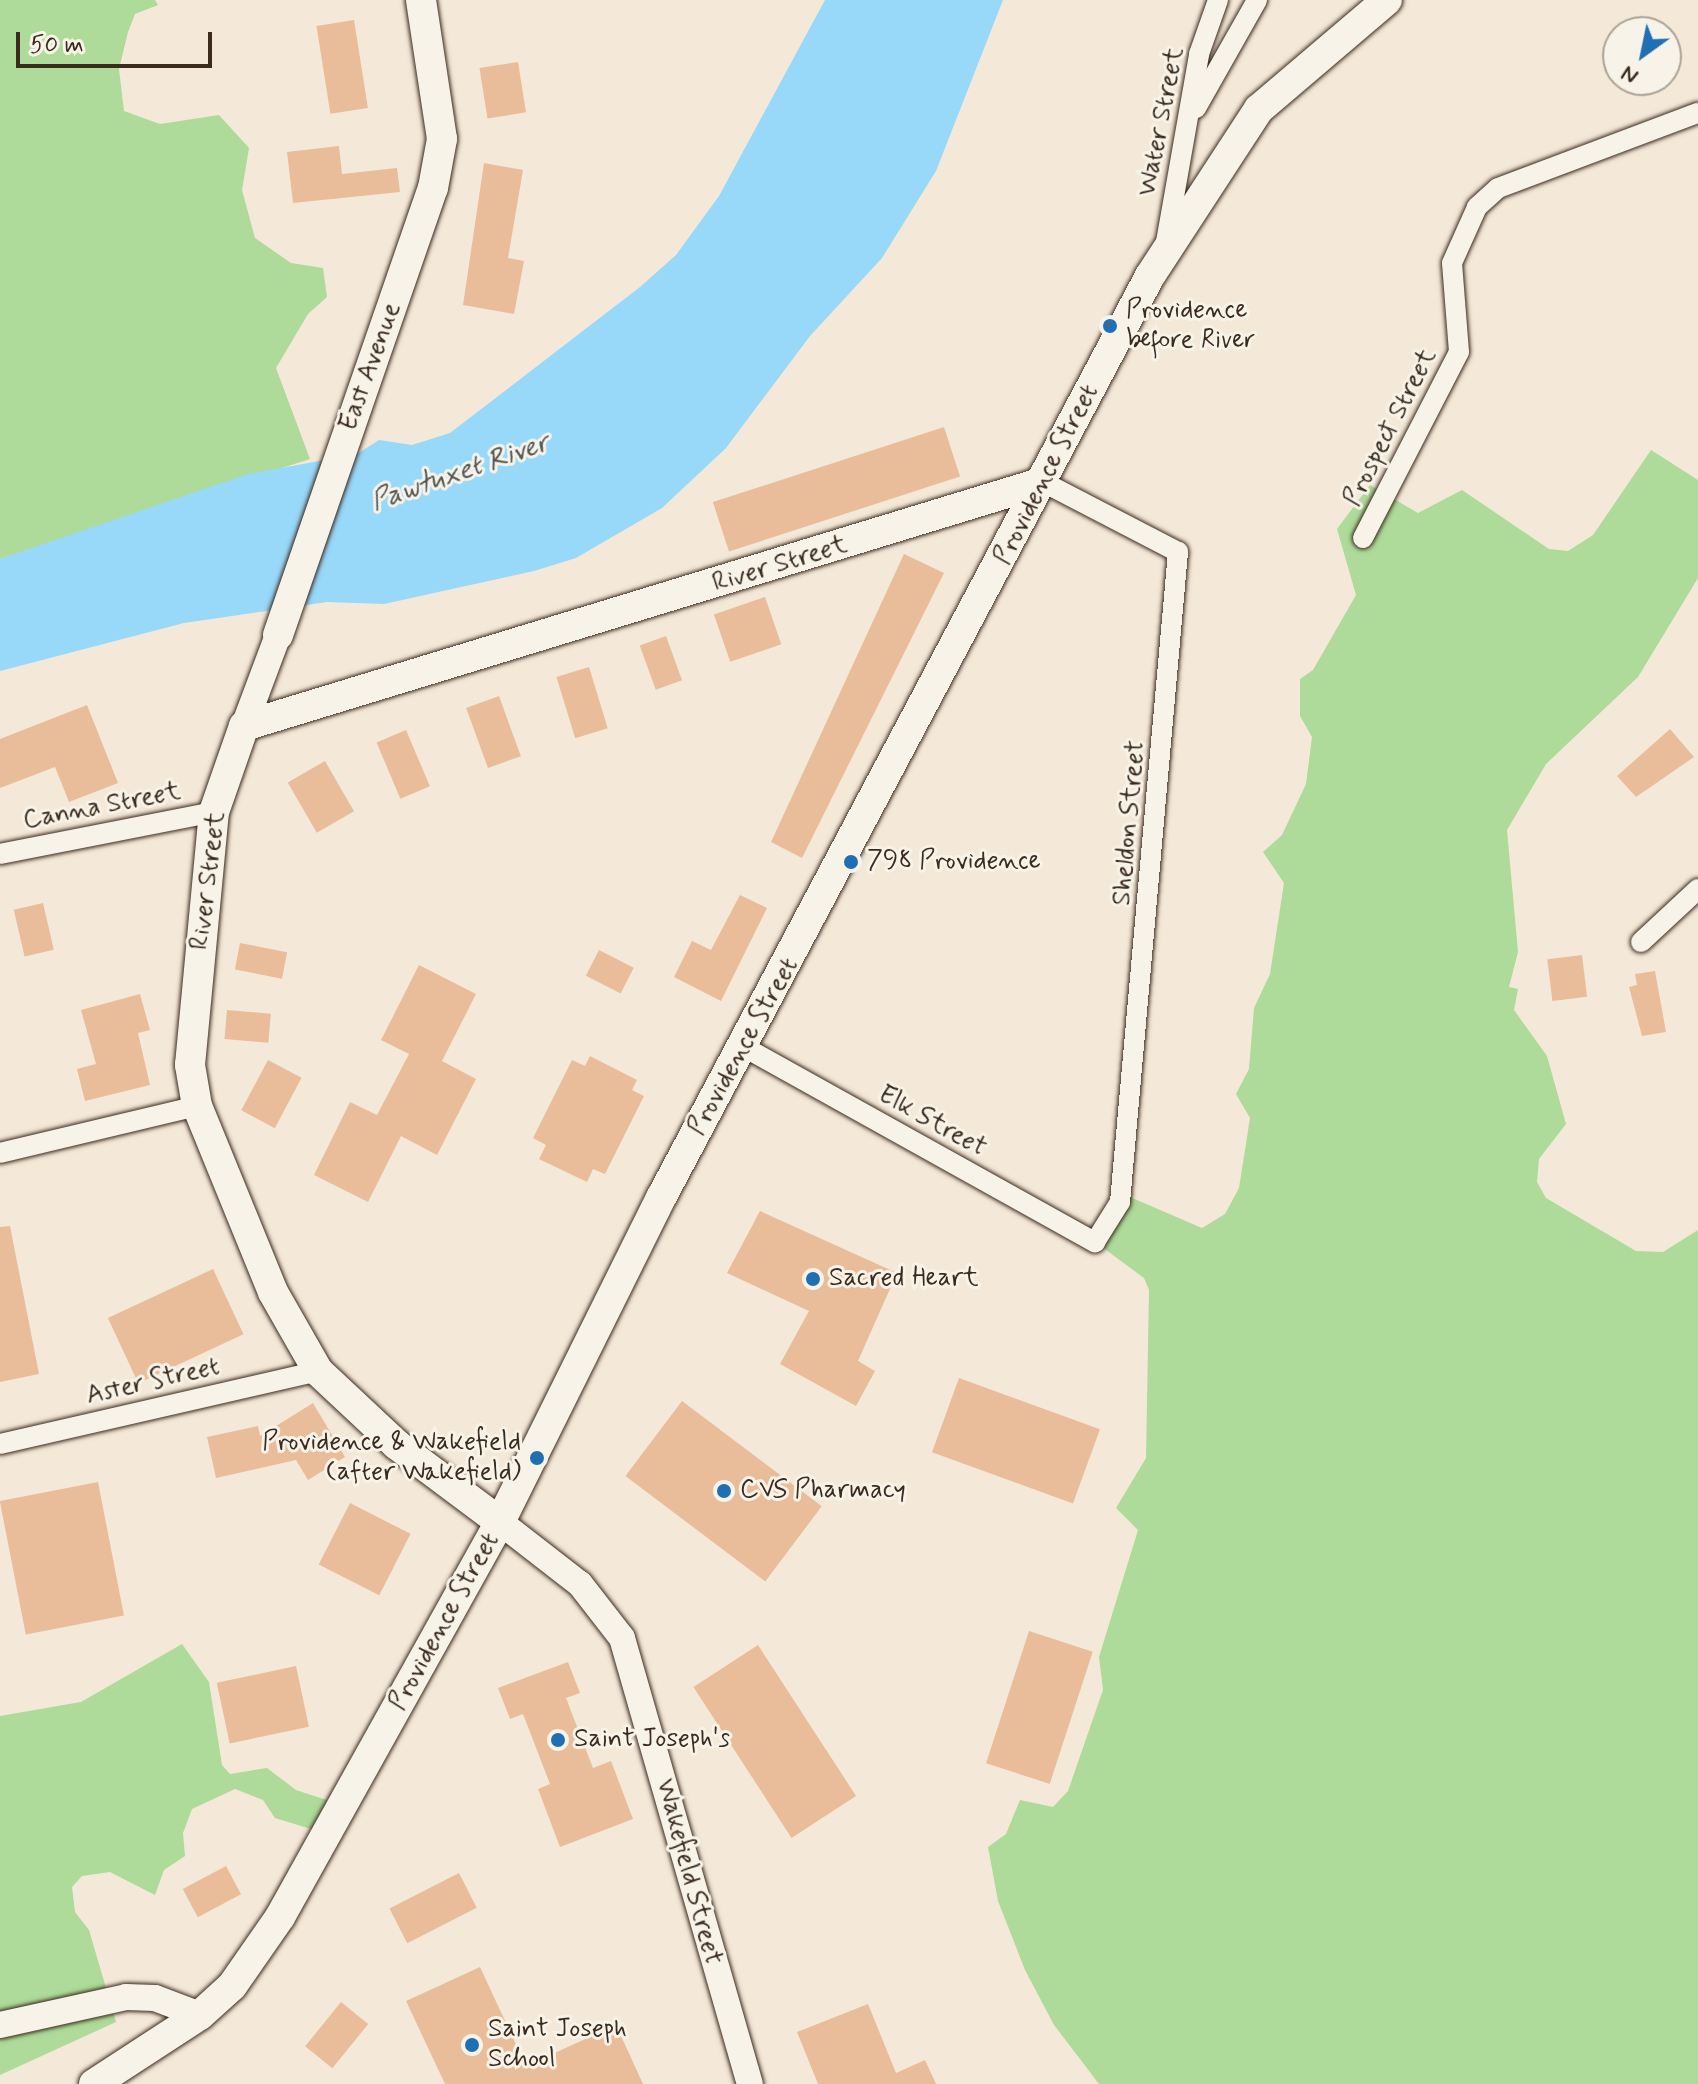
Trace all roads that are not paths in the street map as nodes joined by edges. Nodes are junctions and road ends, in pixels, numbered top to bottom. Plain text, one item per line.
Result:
1 (421, 0) edge
2 (1218, 0) edge
3 (1257, 0) edge
4 (1387, 0) edge
5 (1698, 113) edge
6 (1190, 120) junction
7 (1164, 255) junction
8 (1043, 482) junction
9 (1363, 538) dead end
10 (278, 635) joint
11 (244, 726) junction
12 (214, 812) junction
13 (0, 854) edge
14 (1698, 889) edge
15 (1641, 942) dead end
16 (744, 1047) junction
17 (197, 1106) junction
18 (0, 1153) edge
19 (1095, 1242) joint
20 (318, 1371) junction
21 (0, 1444) edge
22 (500, 1522) junction
23 (200, 2015) junction
24 (0, 2025) edge
25 (94, 2084) edge
26 (750, 2084) edge

1 - 10 main road, East Avenue
2 - 6 street, Water Street
3 - 6 street
4 - 7 main road, Providence Street
5 - 9 street, Prospect Street
6 - 7 street, Water Street
7 - 8 main road, Providence Street
8 - 11 main road, River Street
8 - 16 main road, Providence Street
8 - 19 street, Sheldon Street
10 - 11 street, East Avenue
11 - 12 main road, River Street
12 - 13 street, Canna Street
12 - 17 main road, River Street
14 - 15 street
16 - 19 street, Elk Street
16 - 22 main road, Providence Street
17 - 18 street
17 - 20 main road, River Street
20 - 21 street, Aster Street
20 - 22 main road, River Street
22 - 23 main road, Providence Street
22 - 26 street, Wakefield Street
23 - 24 street
23 - 25 main road, Providence Street

